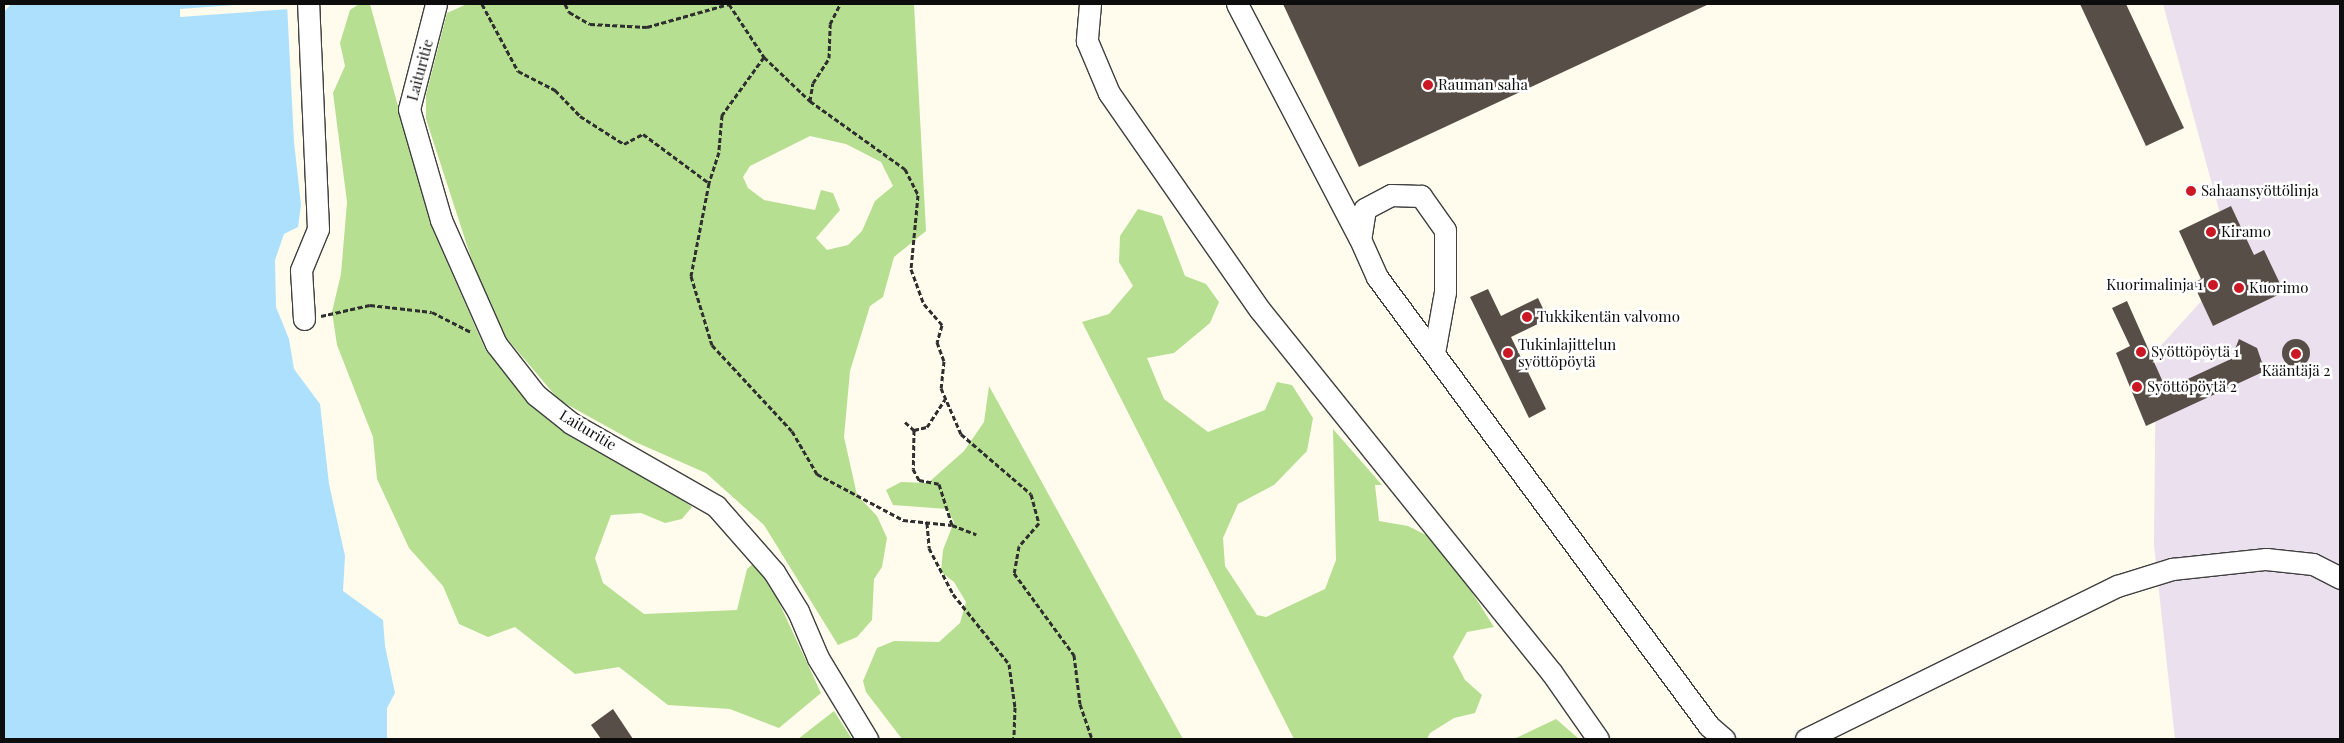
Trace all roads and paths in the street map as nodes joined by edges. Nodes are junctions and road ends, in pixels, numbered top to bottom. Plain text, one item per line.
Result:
1 (308, 4) edge
2 (436, 4) edge
3 (482, 4) edge
4 (565, 4) edge
5 (729, 4) edge
6 (840, 4) edge
7 (1090, 4) edge
8 (1237, 4) edge
9 (764, 57) junction
10 (810, 101) junction
11 (709, 183) junction
12 (1360, 239) junction
13 (304, 319) joint
14 (496, 344) junction
15 (1434, 353) junction
16 (946, 398) junction
17 (905, 422) dead end
18 (914, 430) junction
19 (927, 523) junction
20 (952, 525) junction
21 (976, 534) dead end
22 (2340, 578) edge
23 (867, 739) edge
24 (1014, 739) edge
25 (1092, 739) edge
26 (1598, 739) edge
27 (1724, 739) edge
28 (1806, 739) edge

1 - 13 street
2 - 14 street, Laituritie
3 - 11 path
4 - 5 path
5 - 9 path
6 - 10 path
7 - 26 street
8 - 12 street
9 - 10 path
9 - 11 path
10 - 16 path
11 - 19 path
12 - 15 street
12 - 15 street
13 - 14 path
14 - 23 street, Laituritie
15 - 27 street
16 - 18 path
16 - 25 path
17 - 18 path
18 - 20 path
19 - 20 path
19 - 24 path
20 - 21 path
22 - 28 street

